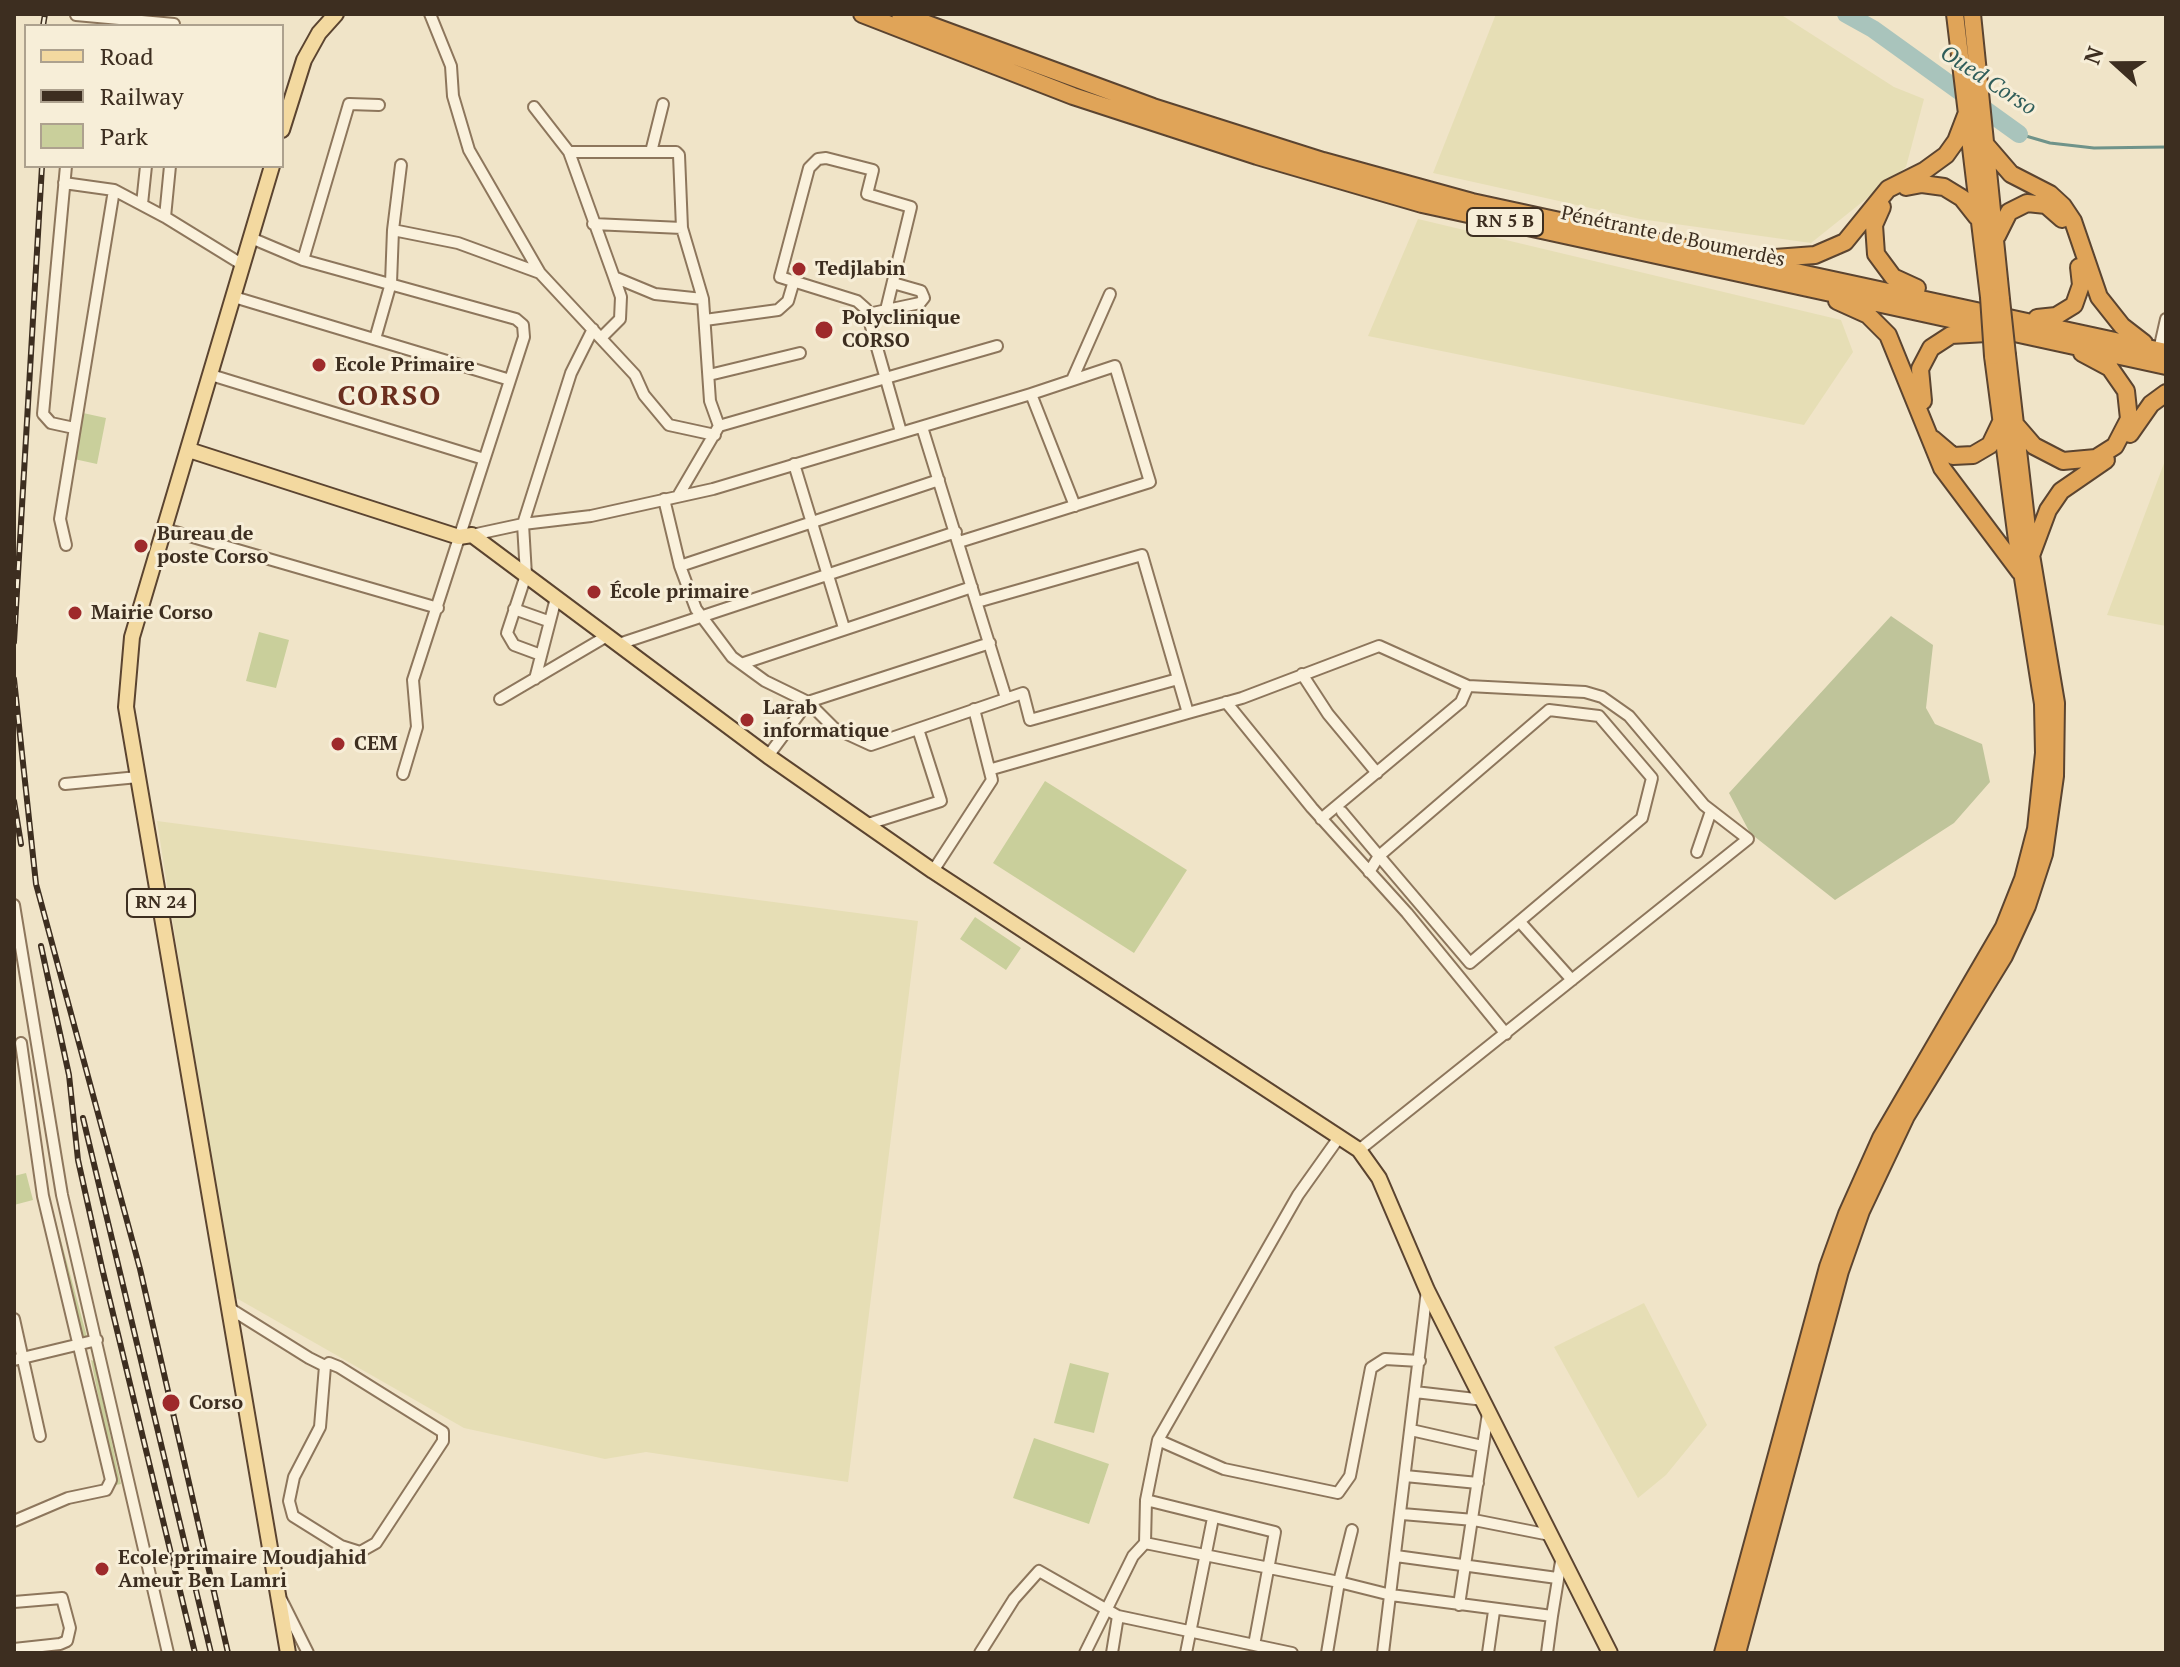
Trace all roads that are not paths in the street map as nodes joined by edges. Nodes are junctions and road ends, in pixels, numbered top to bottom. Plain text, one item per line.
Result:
1 (336, 14) edge
2 (430, 14) edge
3 (862, 14) edge
4 (900, 14) edge
5 (1955, 14) edge
6 (1972, 14) edge
7 (76, 18) edge
8 (174, 21) edge
9 (663, 104) dead end
10 (379, 105) dead end
11 (534, 107) dead end
12 (1971, 112) junction
13 (284, 124) edge
14 (1986, 145) junction
15 (569, 152) junction
16 (651, 152) junction
17 (401, 165) dead end
18 (66, 168) edge
19 (146, 168) edge
20 (170, 168) edge
21 (271, 168) edge
22 (64, 183) junction
23 (114, 190) junction
24 (142, 204) junction
25 (165, 217) junction
26 (1979, 220) junction
27 (593, 224) junction
28 (682, 228) junction
29 (393, 230) junction
30 (251, 238) junction
31 (1995, 246) junction
32 (1711, 252) junction
33 (303, 260) junction
34 (243, 265) junction
35 (540, 273) junction
36 (614, 277) junction
37 (1783, 281) junction
38 (391, 283) junction
39 (893, 283) junction
40 (793, 284) junction
41 (1110, 294) dead end
42 (234, 297) junction
43 (1995, 298) junction
44 (703, 299) junction
45 (1954, 305) junction
46 (886, 310) junction
47 (868, 314) junction
48 (2166, 319) edge
49 (705, 320) junction
50 (2022, 326) junction
51 (597, 333) junction
52 (375, 339) junction
53 (2064, 343) junction
54 (997, 346) dead end
55 (800, 353) dead end
56 (2161, 354) edge
57 (211, 375) junction
58 (709, 375) junction
59 (886, 376) junction
60 (510, 380) junction
61 (1072, 380) junction
62 (2166, 393) edge
63 (1031, 394) junction
64 (2008, 422) junction
65 (922, 427) junction
66 (74, 428) junction
67 (717, 430) junction
68 (901, 432) junction
69 (189, 450) junction
70 (484, 459) junction
71 (794, 464) junction
72 (939, 480) junction
73 (678, 496) junction
74 (664, 499) junction
75 (1075, 506) junction
76 (811, 520) junction
77 (523, 524) junction
78 (165, 529) junction
79 (466, 536) junction
80 (957, 537) junction
81 (66, 545) dead end
82 (2031, 555) junction
83 (680, 566) junction
84 (526, 575) junction
85 (827, 575) junction
86 (2025, 582) junction
87 (972, 587) junction
88 (556, 598) junction
89 (977, 602) junction
90 (438, 608) junction
91 (514, 609) junction
92 (701, 616) junction
93 (548, 621) junction
94 (844, 628) junction
95 (613, 640) junction
96 (990, 643) junction
97 (541, 655) junction
98 (744, 663) junction
99 (1302, 674) junction
100 (535, 679) junction
101 (1178, 679) junction
102 (1468, 686) junction
103 (1006, 698) junction
104 (500, 699) dead end
105 (808, 702) junction
106 (1226, 702) junction
107 (974, 709) junction
108 (1188, 713) junction
109 (918, 729) junction
110 (768, 756) junction
111 (992, 769) junction
112 (1377, 773) junction
113 (403, 774) dead end
114 (138, 777) junction
115 (65, 784) dead end
116 (1711, 811) junction
117 (1342, 812) dead end
118 (1321, 819) junction
119 (868, 824) junction
120 (1697, 852) dead end
121 (1379, 856) junction
122 (933, 871) junction
123 (1369, 872) junction
124 (14, 905) edge
125 (1520, 922) junction
126 (1470, 963) junction
127 (1459, 975) junction
128 (1572, 980) junction
129 (1506, 1034) junction
130 (17, 1043) edge
131 (36, 1043) junction
132 (1340, 1136) junction
133 (1359, 1150) junction
134 (1427, 1290) junction
135 (229, 1308) junction
136 (14, 1319) edge
137 (97, 1340) junction
138 (77, 1345) junction
139 (19, 1359) edge
140 (1420, 1361) junction
141 (325, 1366) junction
142 (1415, 1392) junction
143 (1486, 1406) junction
144 (1411, 1430) junction
145 (40, 1436) dead end
146 (1158, 1440) junction
147 (1482, 1446) junction
148 (1405, 1476) junction
149 (1478, 1483) junction
150 (1146, 1500) junction
151 (1402, 1514) junction
152 (1213, 1518) junction
153 (1474, 1520) junction
154 (14, 1521) edge
155 (1352, 1530) dead end
156 (1550, 1535) junction
157 (1145, 1543) junction
158 (1562, 1555) junction
159 (1396, 1556) junction
160 (1205, 1557) junction
161 (1465, 1566) junction
162 (1267, 1568) junction
163 (1557, 1578) junction
164 (1339, 1582) junction
165 (279, 1594) junction
166 (1391, 1595) junction
167 (14, 1602) edge
168 (1459, 1605) junction
169 (1494, 1611) junction
170 (1114, 1613) junction
171 (1552, 1616) junction
172 (1191, 1632) junction
173 (1254, 1645) junction
174 (14, 1649) edge
175 (168, 1653) edge
176 (288, 1653) edge
177 (308, 1653) edge
178 (980, 1653) edge
179 (1085, 1653) edge
180 (1112, 1653) edge
181 (1186, 1653) edge
182 (1292, 1653) edge
183 (1327, 1653) edge
184 (1383, 1653) edge
185 (1488, 1653) edge
186 (1547, 1653) edge
187 (1610, 1653) edge
188 (1723, 1653) edge
189 (1737, 1653) edge

1 - 13 main road
2 - 35 street
3 - 37 highway, Pénétrante de Boumerdès / RN 5 B
4 - 32 highway, Pénétrante de Boumerdès / RN 5 B
5 - 12 highway
6 - 12 highway
7 - 8 street
9 - 16 street
10 - 33 street
11 - 15 street
12 - 14 highway
12 - 26 highway
12 - 32 highway
14 - 31 highway
14 - 56 highway
15 - 16 street
15 - 27 street
16 - 28 street
17 - 29 street
18 - 22 street
19 - 24 street
20 - 25 street
21 - 30 main road, RN 24
22 - 23 street
22 - 66 street
23 - 24 street
23 - 66 street
24 - 25 street
25 - 34 street
26 - 43 highway
26 - 45 highway
27 - 28 street
27 - 36 street
28 - 44 street
29 - 35 street
29 - 38 street
30 - 33 street
30 - 34 main road, RN 24
31 - 43 highway
31 - 50 highway
32 - 45 highway, Pénétrante de Boumerdès / RN 5 B
33 - 38 street
34 - 42 main road, RN 24
35 - 51 street
36 - 44 street
36 - 51 street
37 - 50 highway, Pénétrante de Boumerdès / RN 5 B
37 - 86 highway
38 - 52 street
38 - 60 street
39 - 40 street
39 - 46 street
39 - 46 street
40 - 47 street
40 - 49 street
41 - 61 street
42 - 52 street
42 - 57 main road, RN 24
43 - 64 highway, bridge
44 - 49 street
45 - 50 highway, Pénétrante de Boumerdès / RN 5 B
46 - 47 street
47 - 59 street
48 - 56 street
49 - 58 street
50 - 53 highway, Pénétrante de Boumerdès / RN 5 B
50 - 56 highway, Pénétrante de Boumerdès / RN 5 B
50 - 64 highway
51 - 67 street
51 - 77 street
52 - 60 street
53 - 56 highway, Pénétrante de Boumerdès / RN 5 B
53 - 64 highway
54 - 59 street
55 - 58 street
57 - 69 main road, RN 24
57 - 70 street
58 - 67 street
59 - 67 street
59 - 68 street
60 - 70 street
61 - 63 street
61 - 75 street
62 - 82 highway
63 - 65 street
63 - 75 street
64 - 82 highway
64 - 86 highway
65 - 68 street
65 - 72 street
66 - 81 street
67 - 73 street
68 - 71 street
69 - 78 main road, RN 24
69 - 79 main road
70 - 79 street
71 - 73 street
71 - 76 street
72 - 76 street
72 - 80 street
73 - 74 street
74 - 77 street
74 - 83 street
75 - 80 street
76 - 83 street
76 - 85 street
77 - 79 street
77 - 84 street
78 - 90 street
78 - 114 main road, RN 24
79 - 84 main road
79 - 90 street
80 - 85 street
80 - 87 street
82 - 189 highway
83 - 92 street
84 - 88 main road
84 - 91 street
85 - 92 street
85 - 94 street
86 - 188 highway
87 - 89 street
87 - 94 street
88 - 93 street
88 - 95 main road
89 - 96 street
89 - 101 street
90 - 113 street
91 - 93 street
91 - 97 street
92 - 95 street
92 - 98 street
93 - 97 street
94 - 98 street
95 - 100 street
95 - 110 main road
96 - 103 street
96 - 105 street
97 - 100 street
98 - 105 street
99 - 102 street
99 - 106 street
99 - 112 street
100 - 104 street
101 - 103 street
101 - 108 street
102 - 112 street
102 - 116 street
103 - 107 street
105 - 109 street
105 - 110 street
106 - 108 street
106 - 118 street
107 - 109 street
107 - 111 street
108 - 111 street
109 - 119 street
110 - 119 main road
111 - 122 street
112 - 118 street
114 - 115 street
114 - 135 main road, RN 24
116 - 120 street
116 - 128 street
117 - 121 street
118 - 123 street
119 - 122 main road
121 - 123 street
121 - 125 street
121 - 126 street
122 - 132 main road
123 - 127 street
124 - 131 street
125 - 126 street
125 - 128 street
126 - 127 street
127 - 129 street
128 - 129 street
129 - 133 street
130 - 131 street
130 - 138 street
131 - 137 street
132 - 133 main road
132 - 146 street
133 - 134 main road
134 - 140 street
134 - 143 main road
135 - 141 street
135 - 165 main road, RN 24
136 - 139 street
137 - 138 street
137 - 175 street
138 - 139 street
138 - 154 street
139 - 145 street
140 - 142 street
140 - 146 street
141 - 141 street
142 - 143 street
142 - 144 street
143 - 147 street
143 - 156 main road
144 - 147 street
144 - 148 street
146 - 150 street
147 - 149 street
148 - 149 street
148 - 151 street
149 - 153 street
150 - 152 street
150 - 157 street
151 - 153 street
151 - 159 street
152 - 160 street
152 - 162 street
153 - 156 street
153 - 161 street
155 - 164 street
156 - 158 main road
157 - 160 street
157 - 170 street
158 - 163 street
158 - 187 main road
159 - 161 street
159 - 166 street
160 - 162 street
160 - 172 street
161 - 163 street
161 - 168 street
162 - 164 street
162 - 173 street
163 - 171 street
164 - 166 street
164 - 183 street
165 - 176 main road, RN 24
165 - 177 street
166 - 168 street
166 - 184 street
167 - 174 street
168 - 169 street
169 - 171 street
169 - 185 street
170 - 172 street
170 - 178 street
170 - 179 street
170 - 180 street
171 - 186 street
172 - 173 street
172 - 181 street
173 - 182 street

